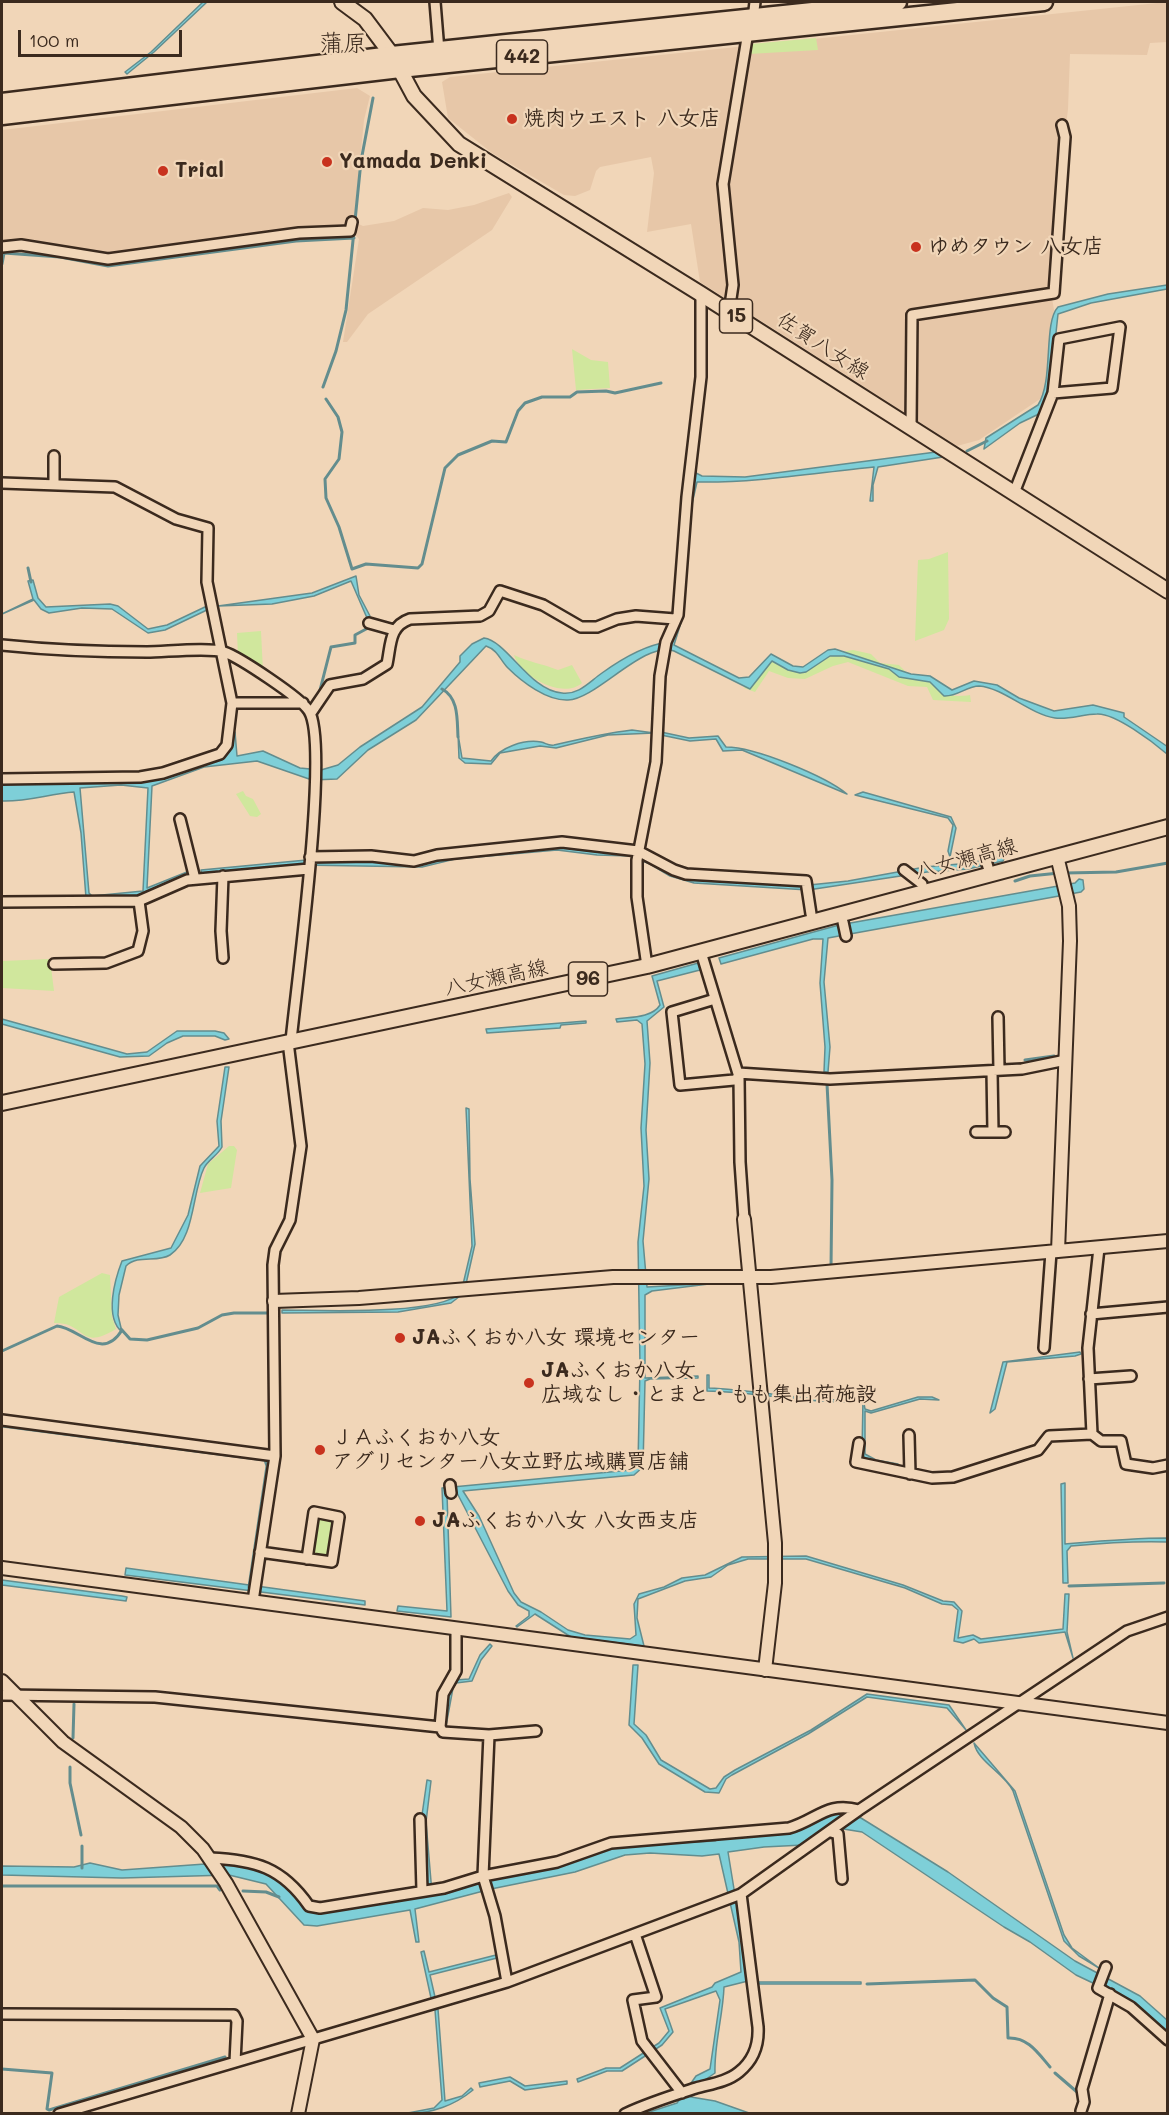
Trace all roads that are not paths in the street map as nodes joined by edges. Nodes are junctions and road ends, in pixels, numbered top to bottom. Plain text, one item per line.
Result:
1 (342, 2) edge
2 (435, 2) edge
3 (898, 2) edge
4 (1044, 2) edge
5 (754, 9) edge
6 (747, 33) junction
7 (439, 51) junction
8 (396, 62) junction
9 (2, 102) edge
10 (2, 116) edge
11 (1062, 124) dead end
12 (352, 222) dead end
13 (2, 247) edge
14 (701, 294) junction
15 (729, 312) junction
16 (1053, 393) junction
17 (911, 427) junction
18 (54, 456) dead end
19 (2, 483) edge
20 (54, 485) junction
21 (1014, 493) junction
22 (1167, 591) edge
23 (675, 619) junction
24 (369, 623) dead end
25 (394, 630) junction
26 (2, 645) edge
27 (223, 652) junction
28 (232, 703) junction
29 (303, 703) junction
30 (311, 713) junction
31 (2, 779) edge
32 (180, 819) dead end
33 (1167, 827) edge
34 (638, 854) junction
35 (1059, 862) junction
36 (310, 863) junction
37 (907, 872) dead end
38 (223, 876) junction
39 (195, 879) junction
40 (922, 884) dead end
41 (139, 901) junction
42 (2, 902) edge
43 (811, 914) dead end
44 (843, 922) dead end
45 (846, 936) dead end
46 (701, 951) junction
47 (223, 958) dead end
48 (54, 964) dead end
49 (646, 966) junction
50 (715, 999) junction
51 (998, 1017) dead end
52 (290, 1041) junction
53 (1066, 1060) junction
54 (996, 1071) junction
55 (739, 1075) junction
56 (2, 1102) edge
57 (976, 1132) dead end
58 (993, 1132) junction
59 (1005, 1132) dead end
60 (744, 1219) joint
61 (1167, 1241) edge
62 (1099, 1248) junction
63 (1055, 1252) junction
64 (750, 1278) junction
65 (274, 1301) junction
66 (1167, 1307) edge
67 (1091, 1314) junction
68 (1044, 1348) dead end
69 (1131, 1376) dead end
70 (1089, 1379) junction
71 (2, 1420) edge
72 (1092, 1434) junction
73 (909, 1435) dead end
74 (859, 1443) dead end
75 (275, 1456) junction
76 (1167, 1466) edge
77 (909, 1469) junction
78 (260, 1552) junction
79 (307, 1559) junction
80 (2, 1568) edge
81 (253, 1600) junction
82 (1167, 1617) edge
83 (456, 1628) junction
84 (765, 1670) junction
85 (2, 1681) edge
86 (8, 1695) edge
87 (1018, 1704) junction
88 (1167, 1723) edge
89 (440, 1728) junction
90 (536, 1731) dead end
91 (489, 1736) junction
92 (859, 1810) junction
93 (420, 1820) dead end
94 (833, 1830) junction
95 (210, 1858) junction
96 (483, 1876) junction
97 (842, 1879) dead end
98 (422, 1891) junction
99 (741, 1894) junction
100 (635, 1934) junction
101 (1104, 1970) dead end
102 (507, 1982) junction
103 (1110, 1994) junction
104 (2, 2014) edge
105 (313, 2039) junction
106 (1167, 2040) edge
107 (235, 2062) junction
108 (682, 2092) junction
109 (1078, 2112) edge
110 (65, 2113) edge
111 (298, 2114) edge
112 (626, 2114) edge

1 - 8 main road, 佐賀八女線 / 15
2 - 7 street
3 - 5 highway, 442
4 - 6 highway, 442
5 - 6 street
5 - 7 highway, 442
6 - 8 highway, 442
6 - 15 street
7 - 8 highway, 442
8 - 9 highway, 442
8 - 10 highway, 442
8 - 14 main road, 佐賀八女線 / 15
11 - 17 street
12 - 13 street
14 - 15 main road, 佐賀八女線 / 15
14 - 23 street
15 - 17 main road, 佐賀八女線 / 15
16 - 16 street
16 - 21 street
17 - 21 main road, 佐賀八女線 / 15
18 - 20 street
19 - 20 street
20 - 27 street
21 - 22 main road, 佐賀八女線 / 15
23 - 25 street
23 - 34 street
24 - 25 street
25 - 30 street
26 - 27 street
27 - 28 street
27 - 29 street
28 - 29 street
28 - 31 street
29 - 30 street
30 - 36 street
32 - 39 street
33 - 35 main road, 八女瀬高線 / 96
34 - 36 street
34 - 43 street
34 - 49 street
35 - 46 main road, 八女瀬高線 / 96
35 - 53 street
36 - 38 street
36 - 52 street
37 - 40 street
38 - 39 street
38 - 47 street
39 - 41 street
41 - 42 street
41 - 48 street
44 - 45 street
46 - 49 main road, 八女瀬高線 / 96
46 - 50 street
49 - 52 main road, 八女瀬高線 / 96
50 - 55 street
50 - 55 street
51 - 54 street
52 - 56 main road, 八女瀬高線 / 96
52 - 65 street
53 - 54 street
53 - 63 street
54 - 55 street
54 - 58 street
55 - 60 street
57 - 58 street
58 - 59 street
60 - 64 street
61 - 62 street
62 - 63 street
62 - 67 street
63 - 64 street
63 - 68 street
64 - 65 street
64 - 84 street
65 - 75 street
66 - 67 street
67 - 70 street
69 - 70 street
70 - 72 street
71 - 75 street
72 - 76 street
72 - 77 street
73 - 77 street
74 - 77 street
75 - 78 street
78 - 79 street
78 - 81 street
79 - 79 street
80 - 81 street
81 - 83 street
82 - 87 street
83 - 84 street
83 - 89 street
84 - 87 street
85 - 86 street
86 - 89 street
86 - 95 street
87 - 88 street
87 - 92 street
89 - 91 street
90 - 91 street
91 - 96 street
92 - 94 street
92 - 96 street
93 - 98 street
94 - 97 street
94 - 99 street
95 - 98 street
95 - 105 street
96 - 98 street
96 - 102 street
99 - 100 street
99 - 108 street
100 - 102 street
100 - 108 street
101 - 103 street
102 - 105 street
103 - 106 street
103 - 109 street
104 - 107 street
105 - 107 street
105 - 111 street
107 - 110 street
108 - 112 street

